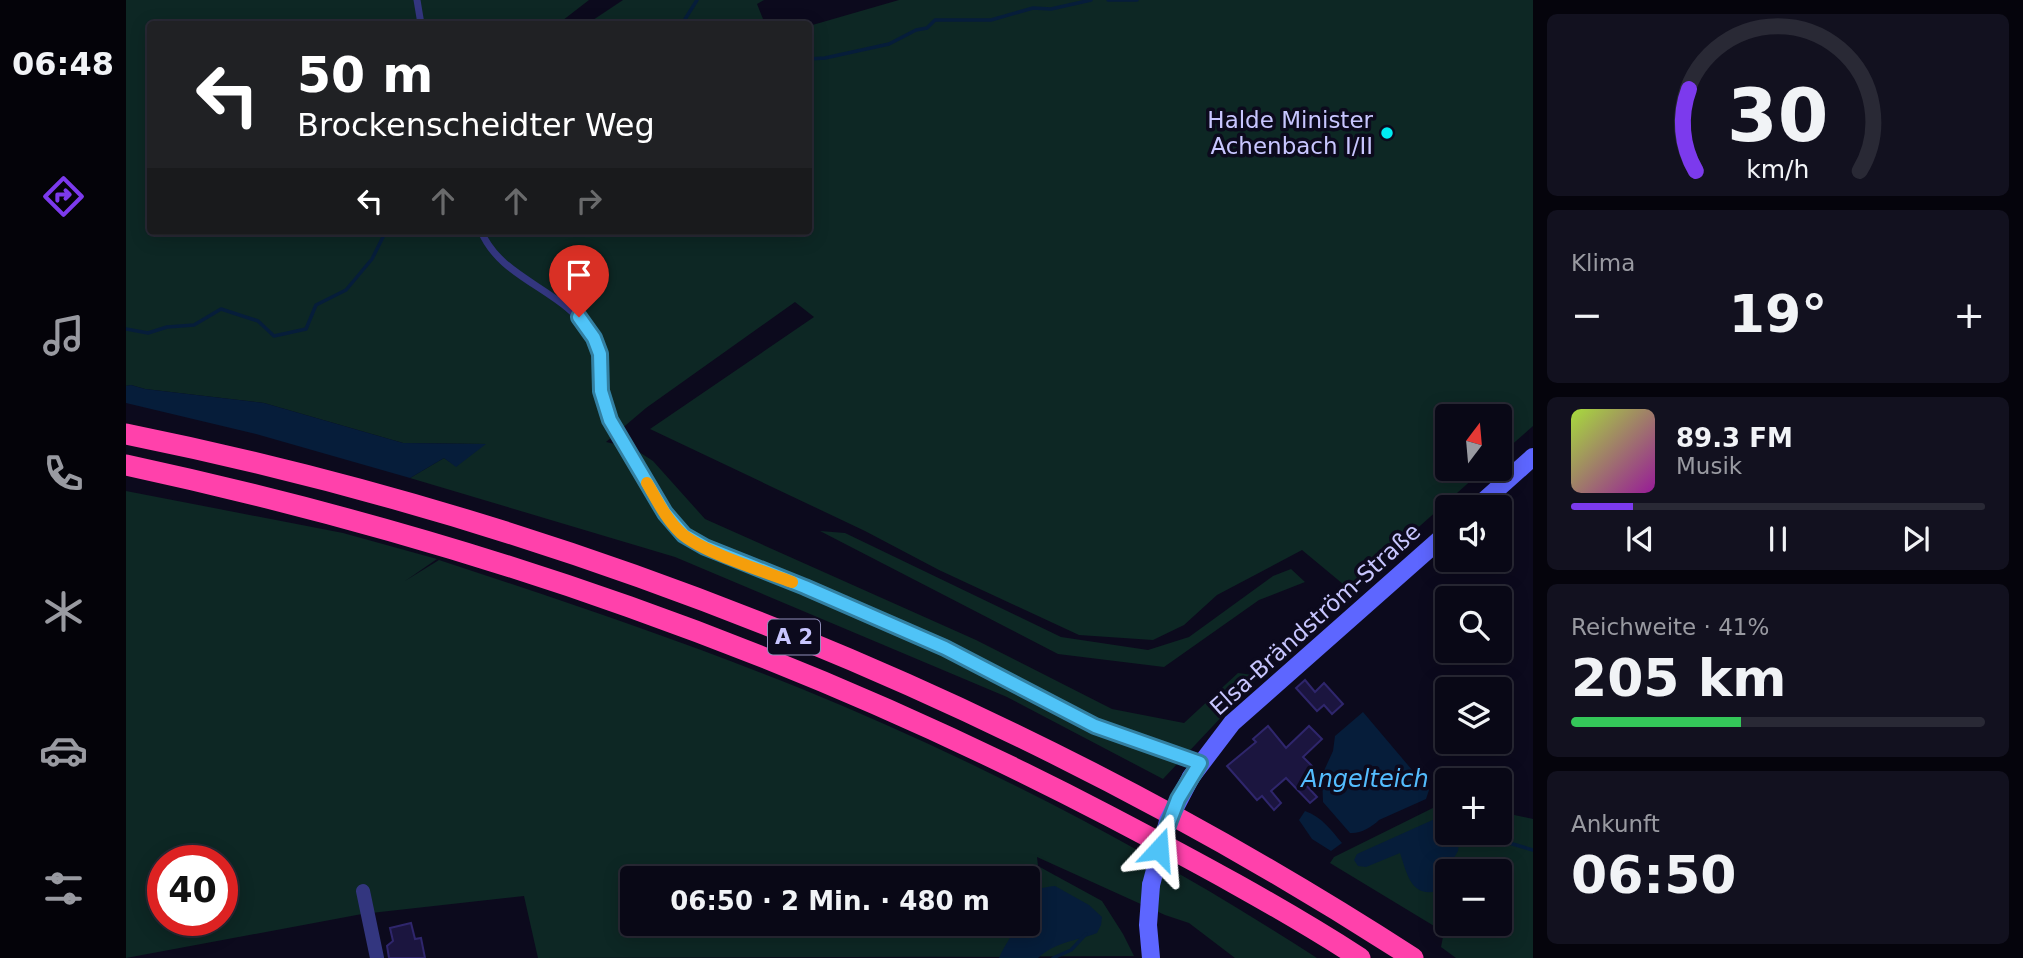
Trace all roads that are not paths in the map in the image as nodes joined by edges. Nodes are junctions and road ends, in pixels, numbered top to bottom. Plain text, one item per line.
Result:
1 (417, 0) edge
2 (420, 21) edge
3 (483, 235) edge
4 (126, 434) edge
5 (1533, 457) edge
6 (126, 465) edge
7 (1491, 495) edge
8 (1435, 544) edge
9 (1195, 770) junction
10 (363, 891) dead end
11 (377, 958) edge
12 (1151, 958) edge
13 (1360, 958) edge
14 (1413, 958) edge

1 - 2 lane
3 - 9 lane
4 - 14 highway, A 2
5 - 7 street
6 - 13 highway, A 2
8 - 9 street, Elsa-Brändström-Straße
9 - 12 street, Elsa-Brändström-Straße, bridge
10 - 11 street

